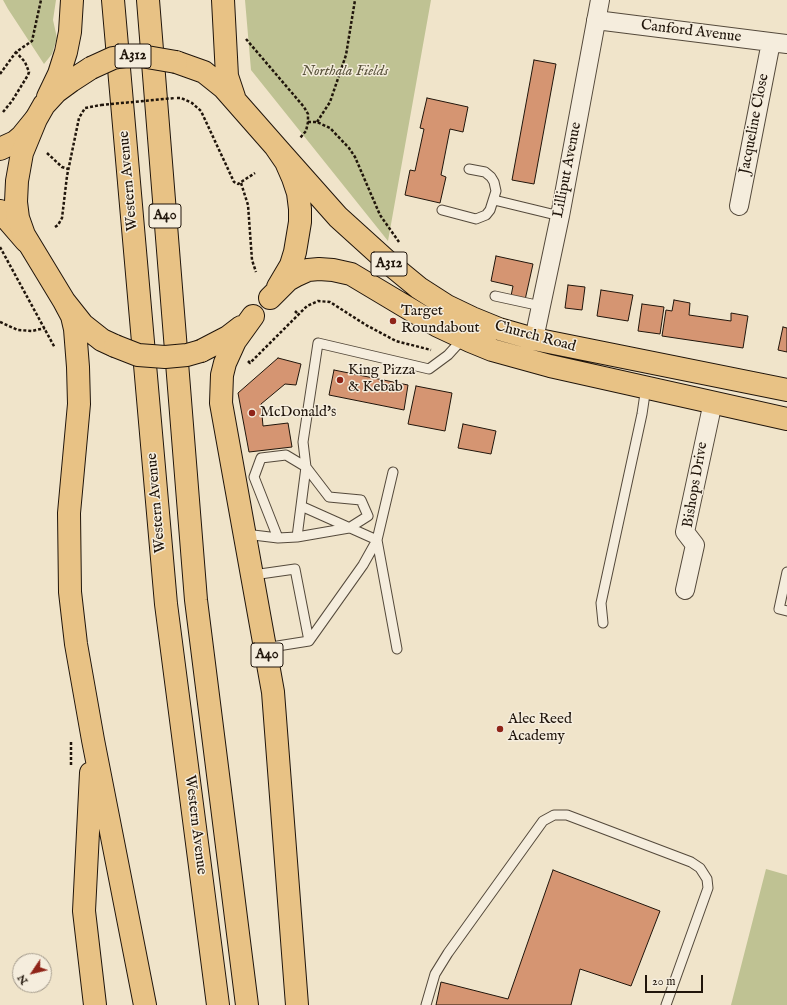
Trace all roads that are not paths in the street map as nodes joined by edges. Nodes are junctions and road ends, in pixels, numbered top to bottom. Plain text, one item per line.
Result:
1 (72, 0) edge
2 (113, 0) edge
3 (148, 0) edge
4 (223, 0) edge
5 (600, 0) edge
6 (596, 20) junction
7 (779, 43) edge
8 (234, 98) junction
9 (40, 112) junction
10 (275, 146) junction
11 (0, 149) edge
12 (469, 169) dead end
13 (494, 200) junction
14 (739, 206) dead end
15 (442, 210) dead end
16 (0, 211) edge
17 (560, 216) junction
18 (33, 252) junction
19 (495, 296) dead end
20 (270, 298) junction
21 (64, 301) junction
22 (541, 306) junction
23 (252, 316) junction
24 (534, 339) junction
25 (470, 341) junction
26 (646, 387) junction
27 (787, 390) edge
28 (713, 402) junction
29 (787, 419) edge
30 (306, 467) junction
31 (393, 472) dead end
32 (301, 506) junction
33 (349, 528) junction
34 (245, 534) junction
35 (297, 537) junction
36 (278, 538) junction
37 (377, 540) junction
38 (787, 572) edge
39 (252, 575) junction
40 (685, 590) dead end
41 (787, 611) edge
42 (603, 624) dead end
43 (308, 641) junction
44 (266, 648) junction
45 (397, 649) dead end
46 (92, 740) junction
47 (95, 1005) edge
48 (145, 1005) edge
49 (218, 1005) edge
50 (247, 1005) edge
51 (297, 1005) edge
52 (426, 1005) edge
53 (666, 1005) edge

1 - 9 main road
2 - 49 main road, Western Avenue / A40
3 - 50 main road, Western Avenue / A40
4 - 8 main road
5 - 6 street, Lilliput Avenue
6 - 7 street, Canford Avenue
6 - 17 street, Lilliput Avenue
7 - 14 street, Jacqueline Close
8 - 9 main road, A312, bridge
8 - 10 main road, A312
9 - 11 main road, A312
9 - 18 main road, A312
10 - 20 main road, A312
10 - 24 main road, Church Road / A312
12 - 13 lane
13 - 15 lane
13 - 17 lane
16 - 18 main road, A312
17 - 22 street, Lilliput Avenue
18 - 21 main road, A312
19 - 22 lane
20 - 23 main road, A312
20 - 25 main road, Church Road / A312
21 - 23 main road, A312, bridge
21 - 46 main road
22 - 24 street, Lilliput Avenue
23 - 34 main road, A40
24 - 27 main road, Church Road / A312
25 - 26 main road, Church Road / A312
25 - 30 lane
26 - 28 main road, Church Road / A312
26 - 42 lane
28 - 29 main road, Church Road / A312
28 - 40 street, Bishops Drive
30 - 32 lane
30 - 33 lane
30 - 36 lane
31 - 37 lane
32 - 33 lane
32 - 35 lane
33 - 35 lane
33 - 37 lane
34 - 36 lane
34 - 39 main road, A40
35 - 36 lane
37 - 43 lane
37 - 45 lane
38 - 41 lane
39 - 43 lane
39 - 44 main road, A40
43 - 44 lane
44 - 51 main road, A40
46 - 47 main road
46 - 48 main road
52 - 53 lane

